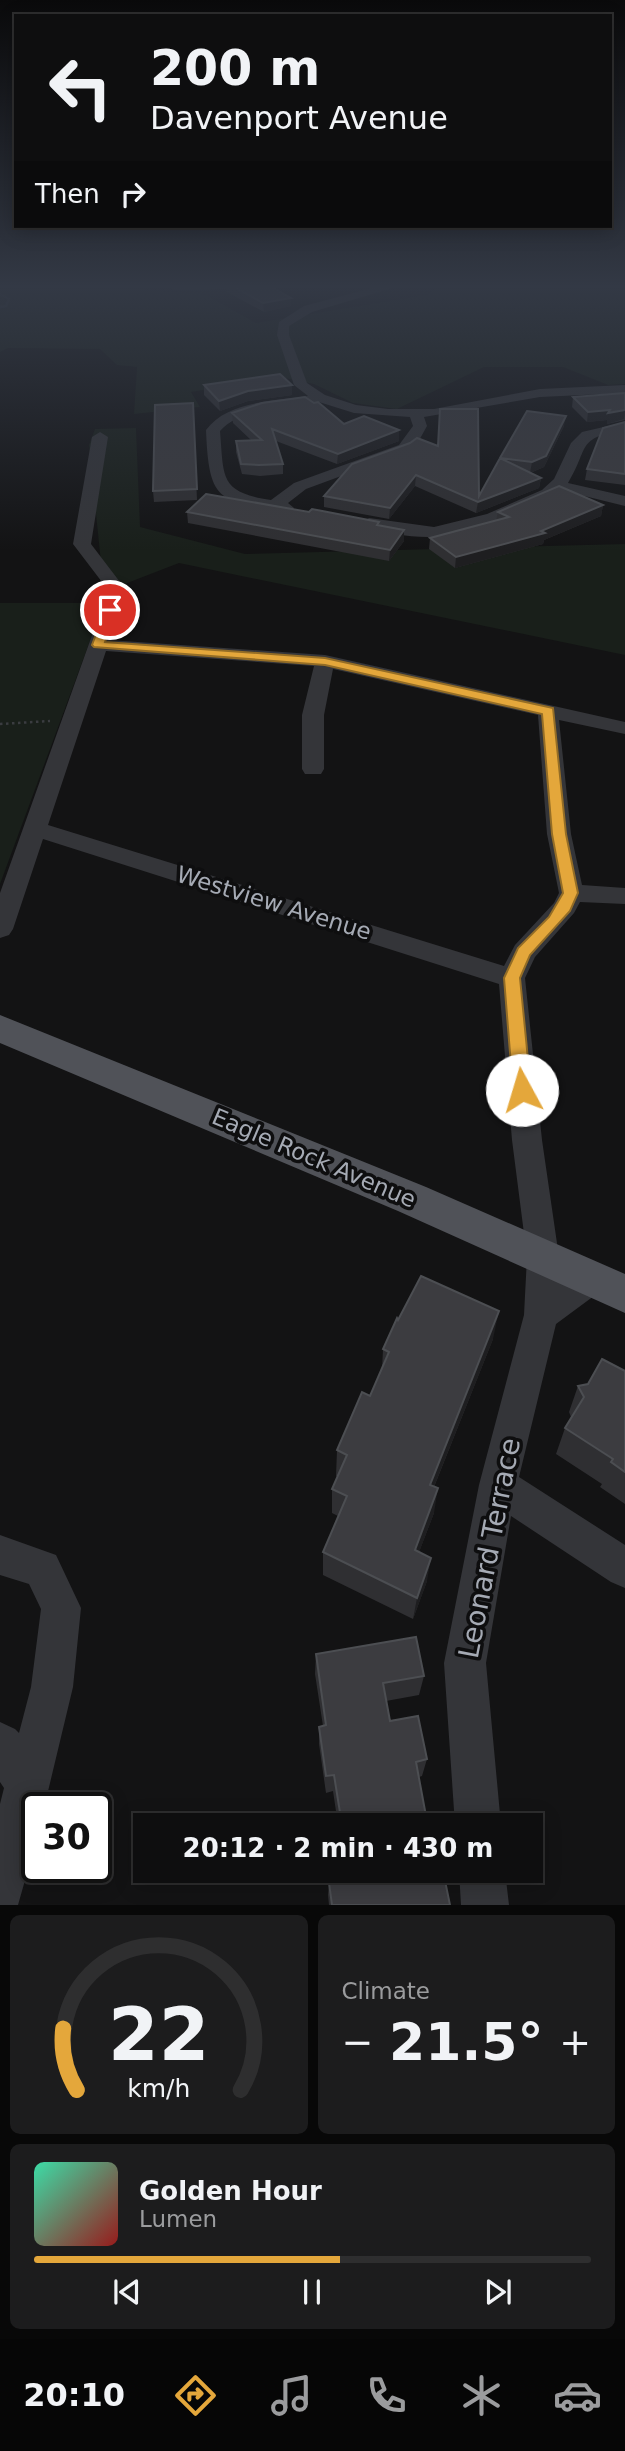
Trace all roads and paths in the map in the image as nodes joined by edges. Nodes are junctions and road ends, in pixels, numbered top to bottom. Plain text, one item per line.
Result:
1 (296, 373) edge
2 (625, 389) edge
3 (320, 398) junction
4 (416, 414) junction
5 (625, 426) edge
6 (100, 437) dead end
7 (558, 485) junction
8 (622, 499) edge
9 (274, 506) junction
10 (299, 511) edge
11 (350, 520) edge
12 (98, 645) junction
13 (325, 661) junction
14 (548, 711) junction
15 (625, 728) edge
16 (313, 769) dead end
17 (36, 829) junction
18 (571, 893) junction
19 (625, 896) edge
20 (0, 929) edge
21 (512, 978) junction
22 (0, 1028) edge
23 (542, 1257) junction
24 (608, 1286) edge
25 (541, 1315) junction
26 (498, 1485) junction
27 (0, 1555) edge
28 (625, 1569) edge
29 (0, 1744) edge
30 (28, 1784) junction
31 (477, 1813) edge
32 (483, 1883) edge
33 (0, 1893) edge
34 (485, 1905) edge

1 - 3 street
2 - 4 street
3 - 4 street
3 - 9 street
4 - 9 street
5 - 7 street
6 - 12 street
7 - 8 street
7 - 11 street
9 - 10 street
12 - 13 street
12 - 17 street
13 - 14 street
13 - 16 street
14 - 15 street
14 - 18 street
17 - 20 street
17 - 21 street, Westview Avenue
18 - 19 street
18 - 21 street
21 - 23 street, Leonard Terrace
22 - 23 main road, Eagle Rock Avenue
23 - 24 main road, Eagle Rock Avenue
23 - 25 street, Leonard Terrace
24 - 25 street
25 - 26 street, Leonard Terrace
26 - 28 street
26 - 31 street, Leonard Terrace
27 - 30 street
29 - 30 street
30 - 33 street
32 - 34 street

